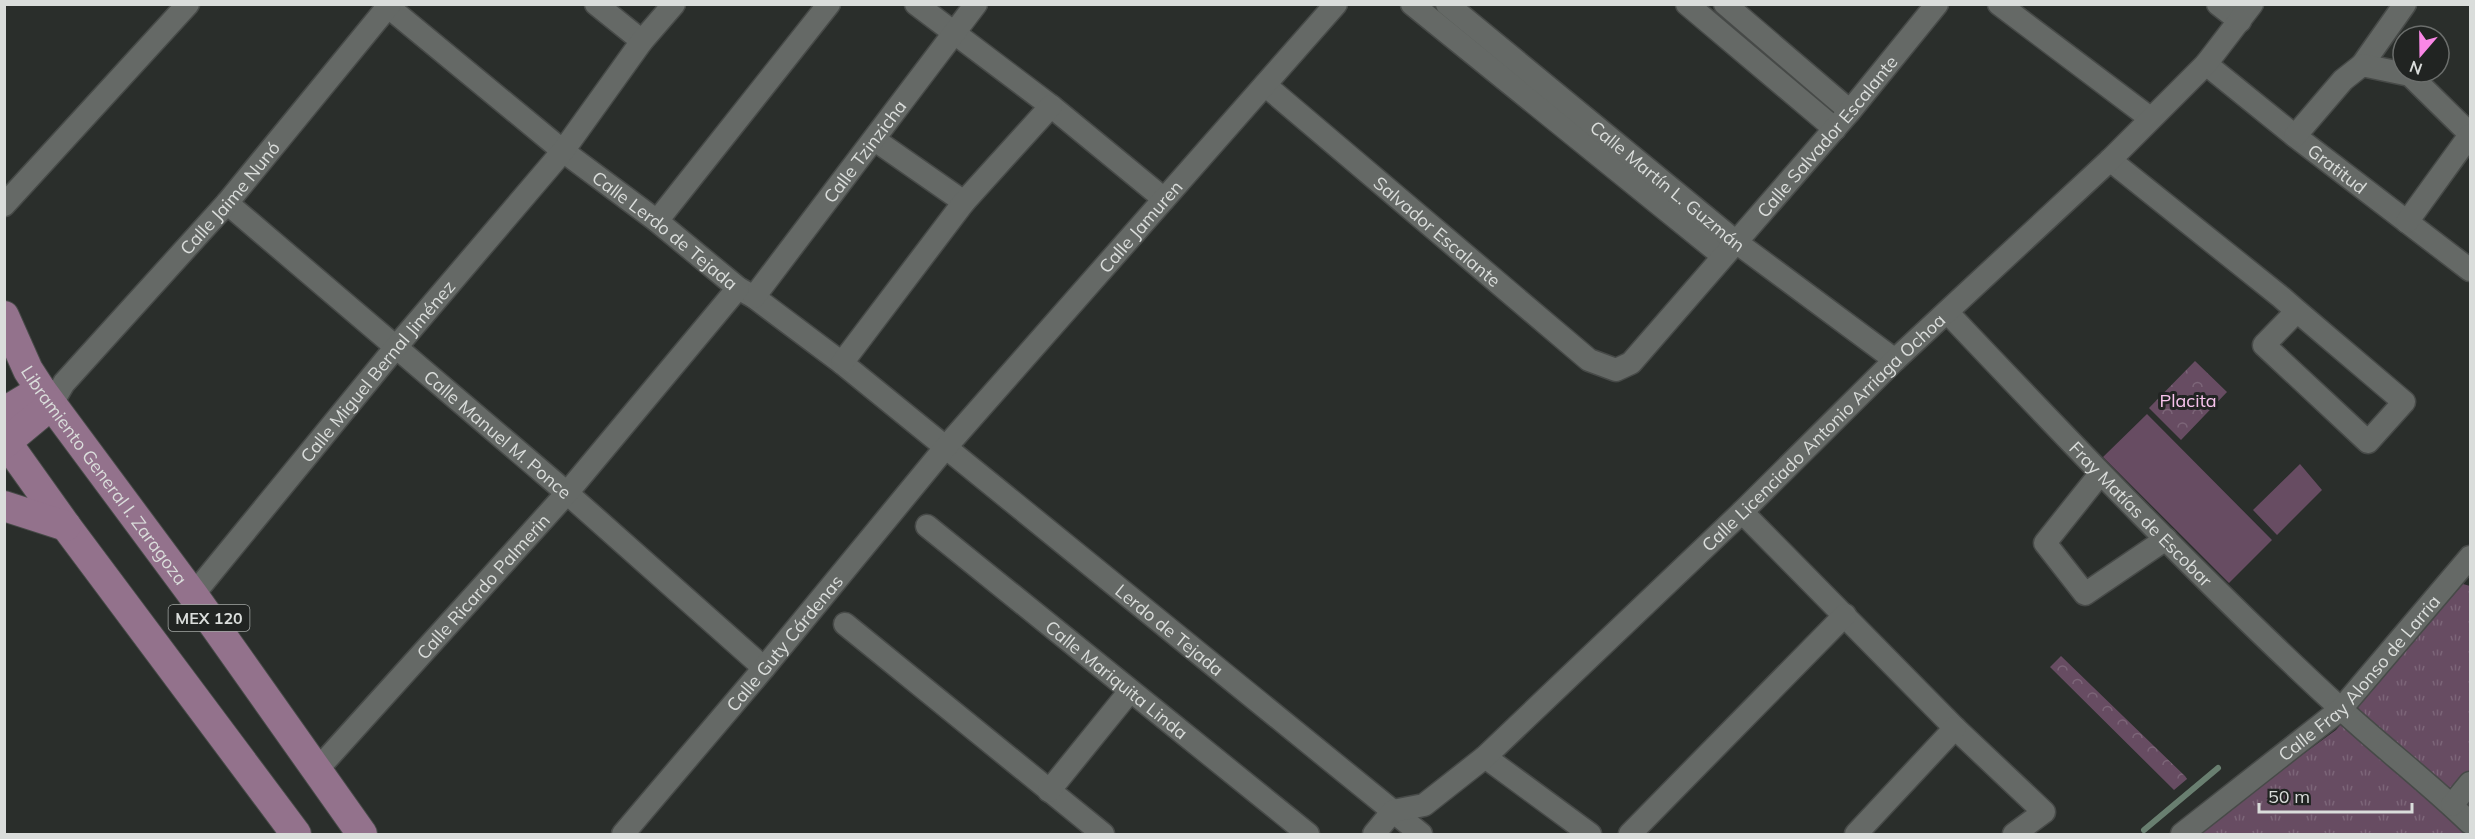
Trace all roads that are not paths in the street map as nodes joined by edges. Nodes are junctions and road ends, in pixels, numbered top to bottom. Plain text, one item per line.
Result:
1 (188, 4) edge
2 (596, 4) edge
3 (674, 4) edge
4 (829, 4) edge
5 (916, 4) edge
6 (976, 4) edge
7 (1336, 4) edge
8 (1412, 4) edge
9 (1447, 4) edge
10 (1687, 4) edge
11 (1725, 4) edge
12 (1937, 4) edge
13 (1999, 4) edge
14 (2218, 4) edge
15 (2405, 4) edge
16 (388, 5) edge
17 (2246, 13) edge
18 (954, 32) junction
19 (642, 41) junction
20 (2206, 64) junction
21 (2362, 65) junction
22 (1265, 85) junction
23 (1552, 105) junction
24 (1051, 106) junction
25 (1850, 111) junction
26 (2150, 118) junction
27 (1835, 129) junction
28 (2470, 135) edge
29 (2295, 136) junction
30 (875, 140) junction
31 (563, 151) junction
32 (2110, 159) junction
33 (1164, 199) junction
34 (964, 202) junction
35 (227, 203) junction
36 (4, 205) edge
37 (657, 221) junction
38 (2407, 222) junction
39 (1729, 249) junction
40 (2470, 270) edge
41 (746, 293) junction
42 (2297, 311) junction
43 (1947, 312) junction
44 (4, 316) edge
45 (396, 347) junction
46 (1895, 360) junction
47 (842, 363) junction
48 (1616, 370) joint
49 (52, 393) junction
50 (4, 412) edge
51 (5, 442) edge
52 (945, 448) junction
53 (2100, 474) junction
54 (567, 493) junction
55 (4, 506) edge
56 (1743, 512) junction
57 (66, 526) junction
58 (927, 526) dead end
59 (2166, 539) junction
60 (2470, 557) edge
61 (193, 595) junction
62 (1845, 615) junction
63 (845, 624) dead end
64 (764, 668) junction
65 (1130, 691) junction
66 (2341, 709) junction
67 (1955, 728) junction
68 (1485, 757) junction
69 (316, 771) junction
70 (2470, 783) edge
71 (1048, 791) junction
72 (2452, 805) junction
73 (1393, 811) junction
74 (2470, 823) edge
75 (296, 834) edge
76 (362, 834) edge
77 (623, 834) edge
78 (1103, 834) edge
79 (1308, 834) edge
80 (1374, 834) edge
81 (1421, 834) edge
82 (1590, 834) edge
83 (1630, 834) edge
84 (1856, 834) edge
85 (2014, 834) edge
86 (2182, 834) edge

1 - 36 street
2 - 19 street
3 - 19 street, Calle Miguel Bernal Jiménez
4 - 37 street
5 - 18 street
6 - 18 street, Calle Tzinzicha
7 - 22 street, Calle Jamuren
8 - 23 street, Calle Martín L. Guzmán
9 - 23 street, Calle Martín L. Guzmán
10 - 27 street
11 - 25 street
12 - 25 street, Calle Salvador Escalante
13 - 26 street
14 - 17 street
15 - 21 street
16 - 31 street, Calle Lerdo de Tejada
16 - 35 street, Calle Jaime Nunó
17 - 20 street, Calle Licenciado Antonio Arriaga Ochoa
18 - 24 street
18 - 30 street, Calle Tzinzicha
19 - 31 street, Calle Miguel Bernal Jiménez
20 - 26 street, Calle Licenciado Antonio Arriaga Ochoa
20 - 29 street, Gratitud
21 - 28 street
21 - 29 street
22 - 33 street, Calle Jamuren
22 - 48 street, Salvador Escalante
23 - 39 street, Calle Martín L. Guzmán
24 - 33 street
24 - 34 street
25 - 27 street, Calle Salvador Escalante
26 - 32 street, Calle Licenciado Antonio Arriaga Ochoa
27 - 39 street, Calle Salvador Escalante
28 - 38 street
29 - 38 street, Gratitud
30 - 34 street
30 - 41 street, Calle Tzinzicha
31 - 37 street, Calle Lerdo de Tejada
31 - 45 street, Calle Miguel Bernal Jiménez
32 - 42 street
32 - 43 street, Calle Licenciado Antonio Arriaga Ochoa
33 - 52 street, Calle Jamuren
34 - 47 street
35 - 45 street, Calle Manuel M. Ponce
35 - 49 street, Calle Jaime Nunó
37 - 41 street, Calle Lerdo de Tejada
38 - 40 street, Gratitud
39 - 46 street, Calle Martín L. Guzmán
39 - 48 street, Calle Salvador Escalante
41 - 47 street, Calle Lerdo de Tejada
41 - 54 street, Calle Ricardo Palmerin
42 - 42 street
43 - 46 street, Calle Licenciado Antonio Arriaga Ochoa
43 - 53 street, Fray Matías de Escobar
44 - 49 main road, Libramiento General I. Zaragoza / MEX 120
45 - 54 street, Calle Manuel M. Ponce
45 - 61 street, Calle Miguel Bernal Jiménez
46 - 56 street, Calle Licenciado Antonio Arriaga Ochoa
47 - 52 street, Calle Lerdo de Tejada
49 - 50 main road
49 - 51 main road
49 - 61 main road, Libramiento General I. Zaragoza / MEX 120
51 - 57 main road, MEX 120
52 - 64 street, Calle Guty Cárdenas
52 - 73 street, Lerdo de Tejada
53 - 59 street, Fray Matías de Escobar
53 - 59 street
54 - 64 street, Calle Manuel M. Ponce
54 - 69 street, Calle Ricardo Palmerin
55 - 57 main road
56 - 62 street
56 - 68 street, Calle Licenciado Antonio Arriaga Ochoa
57 - 75 main road, MEX 120
58 - 65 street, Calle Mariquita Linda
59 - 66 street, Fray Matías de Escobar
60 - 66 street, Calle Fray Alonso de Larria
61 - 69 main road, Libramiento General I. Zaragoza / MEX 120
62 - 67 street
62 - 83 street
63 - 71 street
64 - 77 street, Calle Guty Cárdenas
65 - 71 street
65 - 79 street, Calle Mariquita Linda
66 - 72 street, Fray Matías de Escobar
66 - 86 street, Calle Fray Alonso de Larria
67 - 84 street
67 - 85 street
68 - 73 street, Calle Licenciado Antonio Arriaga Ochoa
68 - 82 street
69 - 76 main road, Libramiento General I. Zaragoza / MEX 120
70 - 72 street
71 - 78 street
72 - 74 street, Fray Matías de Escobar
73 - 80 street
73 - 81 street, Lerdo de Tejada

